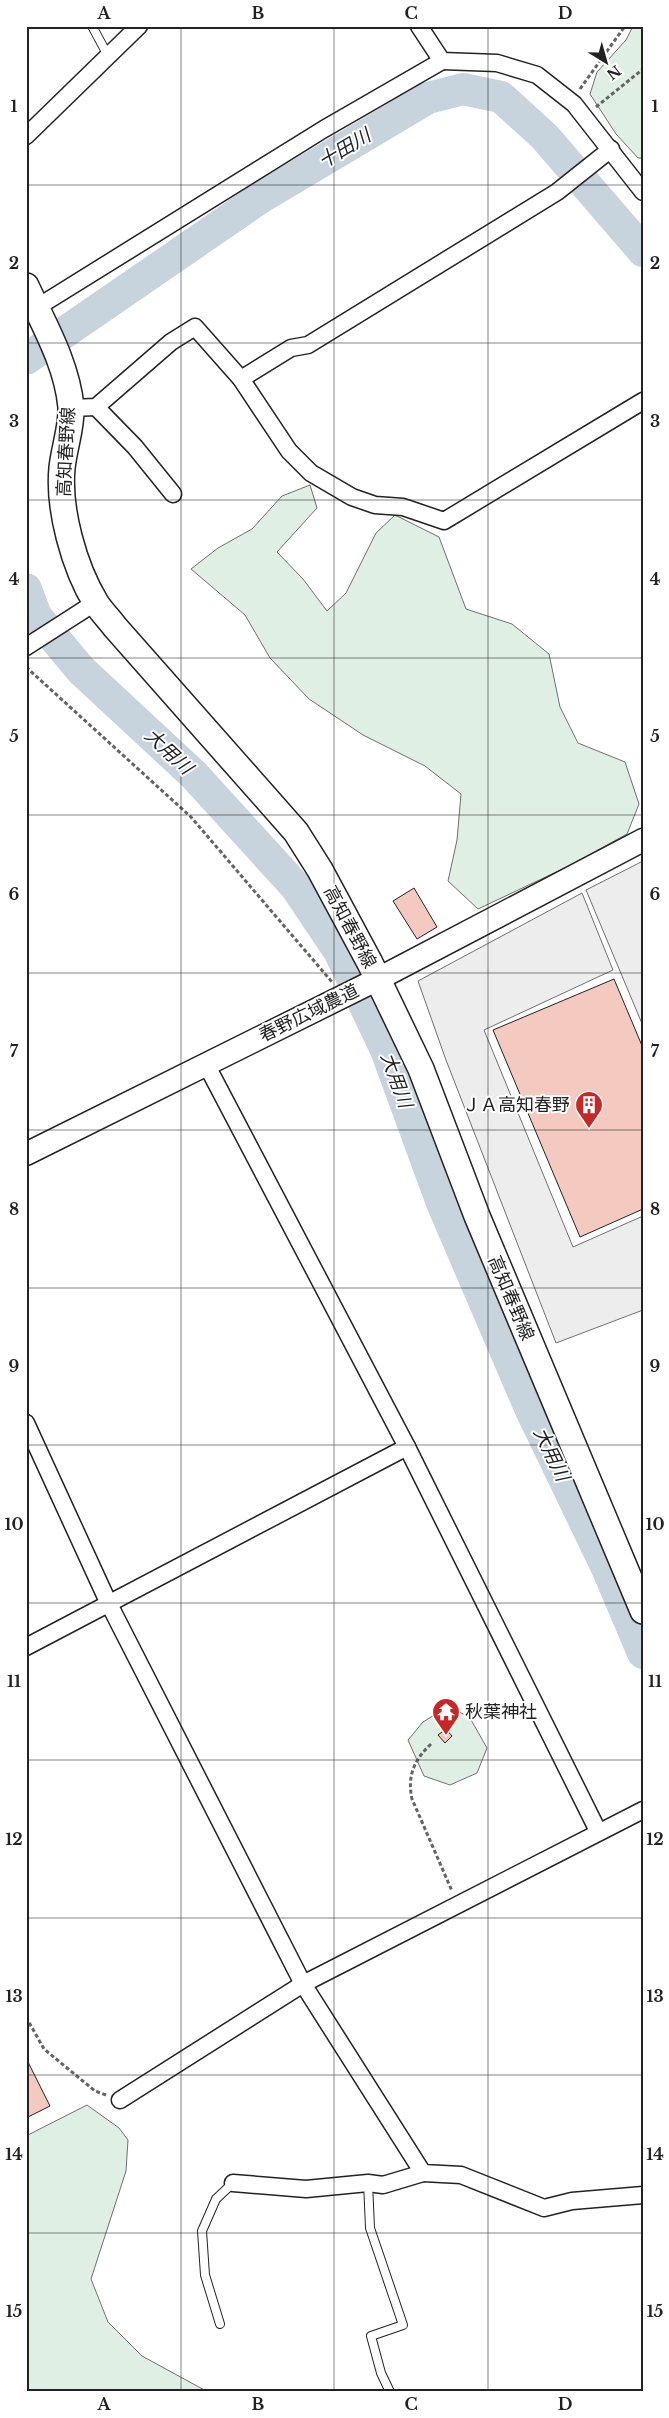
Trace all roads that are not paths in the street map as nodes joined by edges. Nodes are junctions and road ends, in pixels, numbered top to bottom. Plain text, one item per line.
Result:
1 (92, 26) edge
2 (139, 26) edge
3 (419, 26) edge
4 (110, 55) junction
5 (442, 61) junction
6 (26, 136) edge
7 (610, 149) junction
8 (643, 192) edge
9 (34, 303) edge
10 (241, 379) junction
11 (643, 401) edge
12 (96, 407) junction
13 (71, 408) junction
14 (173, 494) dead end
15 (86, 609) junction
16 (26, 648) edge
17 (643, 840) edge
18 (378, 979) junction
19 (206, 1064) junction
20 (26, 1154) edge
21 (26, 1423) edge
22 (407, 1447) junction
23 (110, 1604) junction
24 (643, 1611) edge
25 (26, 1647) edge
26 (643, 1810) edge
27 (598, 1831) junction
28 (303, 1984) junction
29 (120, 2100) road end
30 (423, 2173) junction
31 (233, 2183) joint
32 (368, 2183) junction
33 (643, 2195) edge
34 (220, 2324) dead end
35 (390, 2392) edge

1 - 4 lane
2 - 4 street
3 - 5 street
4 - 6 street
5 - 7 street
5 - 9 street
7 - 8 street
7 - 10 street
9 - 13 main road, 高知春野線
10 - 11 street
10 - 12 street
12 - 13 street
12 - 14 street
13 - 15 main road, 高知春野線
15 - 16 street
15 - 18 main road, 高知春野線
17 - 18 street, 春野広域農道
18 - 19 street, 春野広域農道
18 - 24 main road, 高知春野線
19 - 20 street, 春野広域農道
19 - 22 street
21 - 23 street
22 - 23 street
22 - 27 street
23 - 25 street
23 - 28 street
26 - 27 street
27 - 28 street
28 - 29 street
28 - 30 street
30 - 32 street
30 - 33 street
31 - 32 street
31 - 34 lane
32 - 35 lane

